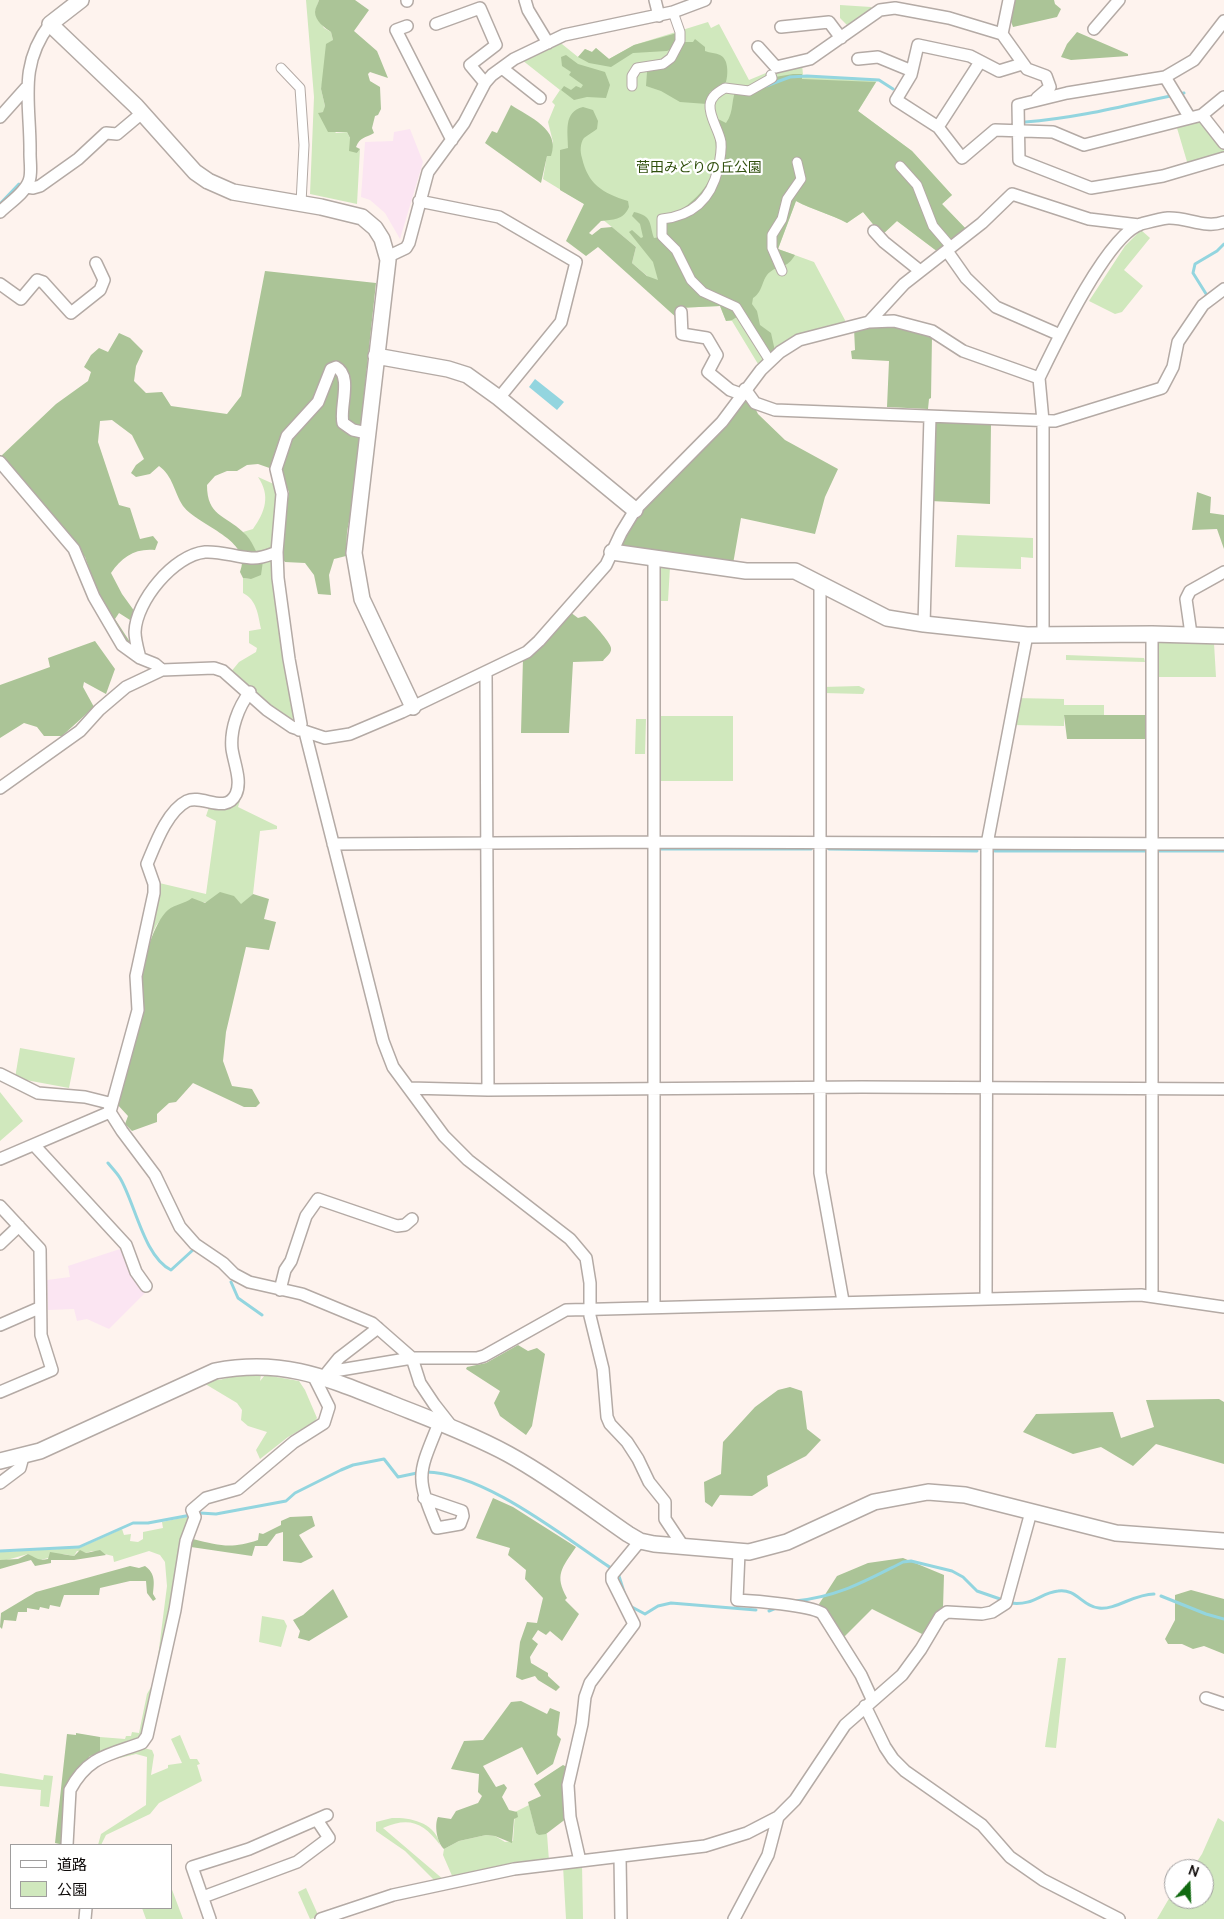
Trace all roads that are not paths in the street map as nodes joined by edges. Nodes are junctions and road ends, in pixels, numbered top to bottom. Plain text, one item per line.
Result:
1 (81, 0) edge
2 (525, 0) edge
3 (655, 0) edge
4 (1009, 0) edge
5 (1119, 0) edge
6 (703, 1) edge
7 (877, 5) edge
8 (673, 12) junction
9 (659, 16) junction
10 (1224, 21) edge
11 (50, 24) junction
12 (436, 24) dead end
13 (407, 26) dead end
14 (781, 27) dead end
15 (1094, 28) dead end
16 (1002, 34) junction
17 (841, 38) junction
18 (548, 42) junction
19 (758, 47) dead end
20 (858, 59) dead end
21 (980, 62) junction
22 (1022, 64) junction
23 (282, 68) dead end
24 (502, 68) junction
25 (912, 71) junction
26 (771, 75) dead end
27 (1165, 77) junction
28 (485, 83) junction
29 (632, 86) dead end
30 (26, 88) junction
31 (1224, 97) edge
32 (540, 98) dead end
33 (1031, 102) junction
34 (142, 113) junction
35 (1202, 115) junction
36 (0, 117) edge
37 (1190, 118) junction
38 (938, 127) junction
39 (1019, 131) junction
40 (452, 140) junction
41 (1224, 143) edge
42 (1224, 158) edge
43 (797, 162) dead end
44 (900, 166) dead end
45 (26, 187) junction
46 (419, 202) junction
47 (301, 203) junction
48 (0, 212) edge
49 (1224, 222) edge
50 (1139, 225) junction
51 (874, 230) dead end
52 (949, 249) junction
53 (387, 257) junction
54 (96, 264) dead end
55 (919, 270) junction
56 (782, 271) dead end
57 (0, 284) edge
58 (1224, 289) edge
59 (681, 312) dead end
60 (869, 322) junction
61 (1060, 335) junction
62 (376, 356) junction
63 (770, 361) junction
64 (1039, 378) junction
65 (743, 392) junction
66 (499, 398) junction
67 (930, 417) junction
68 (1043, 421) junction
69 (367, 433) junction
70 (0, 462) edge
71 (635, 510) junction
72 (277, 552) junction
73 (612, 552) junction
74 (654, 557) junction
75 (1224, 572) edge
76 (820, 584) junction
77 (924, 624) junction
78 (1152, 634) junction
79 (1191, 634) junction
80 (1027, 635) junction
81 (1043, 636) junction
82 (1224, 636) edge
83 (140, 658) junction
84 (162, 670) junction
85 (486, 673) junction
86 (250, 692) junction
87 (413, 707) junction
88 (302, 731) junction
89 (0, 788) edge
90 (654, 842) junction
91 (820, 843) junction
92 (333, 844) junction
93 (488, 844) junction
94 (987, 844) junction
95 (1152, 844) junction
96 (1224, 844) edge
97 (0, 1074) edge
98 (409, 1088) junction
99 (819, 1088) junction
100 (986, 1089) junction
101 (1152, 1089) junction
102 (1224, 1089) edge
103 (488, 1090) junction
104 (654, 1090) junction
105 (110, 1112) junction
106 (34, 1145) junction
107 (0, 1159) edge
108 (0, 1206) edge
109 (412, 1218) dead end
110 (19, 1226) junction
111 (0, 1244) edge
112 (146, 1286) dead end
113 (280, 1290) junction
114 (1152, 1295) junction
115 (986, 1298) junction
116 (843, 1302) junction
117 (654, 1307) junction
118 (1224, 1307) edge
119 (39, 1308) junction
120 (589, 1309) junction
121 (0, 1325) edge
122 (378, 1328) junction
123 (412, 1358) junction
124 (322, 1375) junction
125 (0, 1392) edge
126 (446, 1426) junction
127 (23, 1457) junction
128 (0, 1460) edge
129 (0, 1483) edge
130 (424, 1498) dead end
131 (1031, 1512) junction
132 (640, 1541) junction
133 (1224, 1541) edge
134 (684, 1546) junction
135 (739, 1552) junction
136 (1206, 1698) dead end
137 (869, 1703) junction
138 (1224, 1704) edge
139 (778, 1817) junction
140 (67, 1844) edge
141 (620, 1857) junction
142 (580, 1861) junction
143 (203, 1897) junction
144 (210, 1919) edge
145 (321, 1919) edge
146 (621, 1919) edge
147 (734, 1919) edge
148 (1119, 1919) edge

1 - 11 street
2 - 18 street
3 - 9 street
4 - 16 street
5 - 15 street
6 - 8 street
7 - 16 street
7 - 17 street
8 - 9 street
8 - 29 street
9 - 18 street
10 - 27 street
11 - 30 street
11 - 34 street
12 - 28 street
13 - 40 street
14 - 17 street
16 - 22 street
17 - 19 street
18 - 24 street
20 - 25 street
21 - 22 street
21 - 25 street
21 - 38 street
22 - 33 street
23 - 47 street
24 - 28 street
24 - 32 street
25 - 38 street
26 - 63 street
27 - 33 street
27 - 37 street
28 - 40 street
30 - 36 street
30 - 45 street
31 - 35 street
33 - 39 street
34 - 45 street
34 - 47 street
35 - 37 street
35 - 41 street
37 - 39 street
38 - 39 street
39 - 42 street
40 - 46 street
43 - 56 street
44 - 52 street
45 - 48 street
46 - 53 street
46 - 66 street
47 - 53 street
49 - 50 street
50 - 52 street
50 - 61 street
51 - 55 street
52 - 55 street
52 - 61 street
53 - 62 street
54 - 57 street
55 - 60 street
58 - 68 street
59 - 65 street
60 - 63 street
60 - 64 street
61 - 64 street
62 - 66 street
62 - 69 street
63 - 65 street
64 - 68 street
65 - 67 street
65 - 71 street
66 - 71 street
67 - 68 street
67 - 77 street
68 - 81 street
69 - 72 street
69 - 87 street
70 - 83 street
71 - 73 street
72 - 83 street
72 - 88 street
73 - 74 street
73 - 85 street
74 - 76 street
74 - 90 street
75 - 79 street
76 - 77 street
76 - 91 street
77 - 80 street
78 - 79 street
78 - 81 street
78 - 95 street
79 - 82 street
80 - 81 street
80 - 94 street
83 - 84 street
84 - 86 street
84 - 89 street
85 - 87 street
85 - 93 street
86 - 88 street
86 - 105 street
87 - 88 street
88 - 92 street
90 - 91 street
90 - 93 street
90 - 104 street
91 - 94 street
91 - 99 street
92 - 93 street
92 - 98 street
93 - 103 street
94 - 95 street
94 - 100 street
95 - 96 street
95 - 101 street
97 - 105 street
98 - 103 street
98 - 120 street
99 - 100 street
99 - 104 street
99 - 116 street
100 - 101 street
100 - 115 street
101 - 102 street
101 - 114 street
103 - 104 street
104 - 117 street
105 - 106 street
105 - 113 street
106 - 107 street
106 - 112 street
108 - 110 street
109 - 113 street
110 - 111 street
110 - 119 street
113 - 122 street
114 - 115 street
114 - 118 street
115 - 116 street
116 - 117 street
117 - 120 street
119 - 121 street
119 - 125 street
120 - 123 street
120 - 134 street
122 - 123 street
122 - 124 street
123 - 124 street
123 - 126 street
124 - 126 street
124 - 127 street
124 - 140 street
126 - 130 street
126 - 132 street
127 - 128 street
127 - 129 street
131 - 133 street
131 - 135 street
131 - 137 street
132 - 134 street
132 - 142 street
134 - 135 street
135 - 137 street
136 - 138 street
137 - 139 street
137 - 148 street
139 - 141 street
139 - 147 street
141 - 142 street
141 - 146 street
142 - 145 street
143 - 143 street
143 - 144 street

